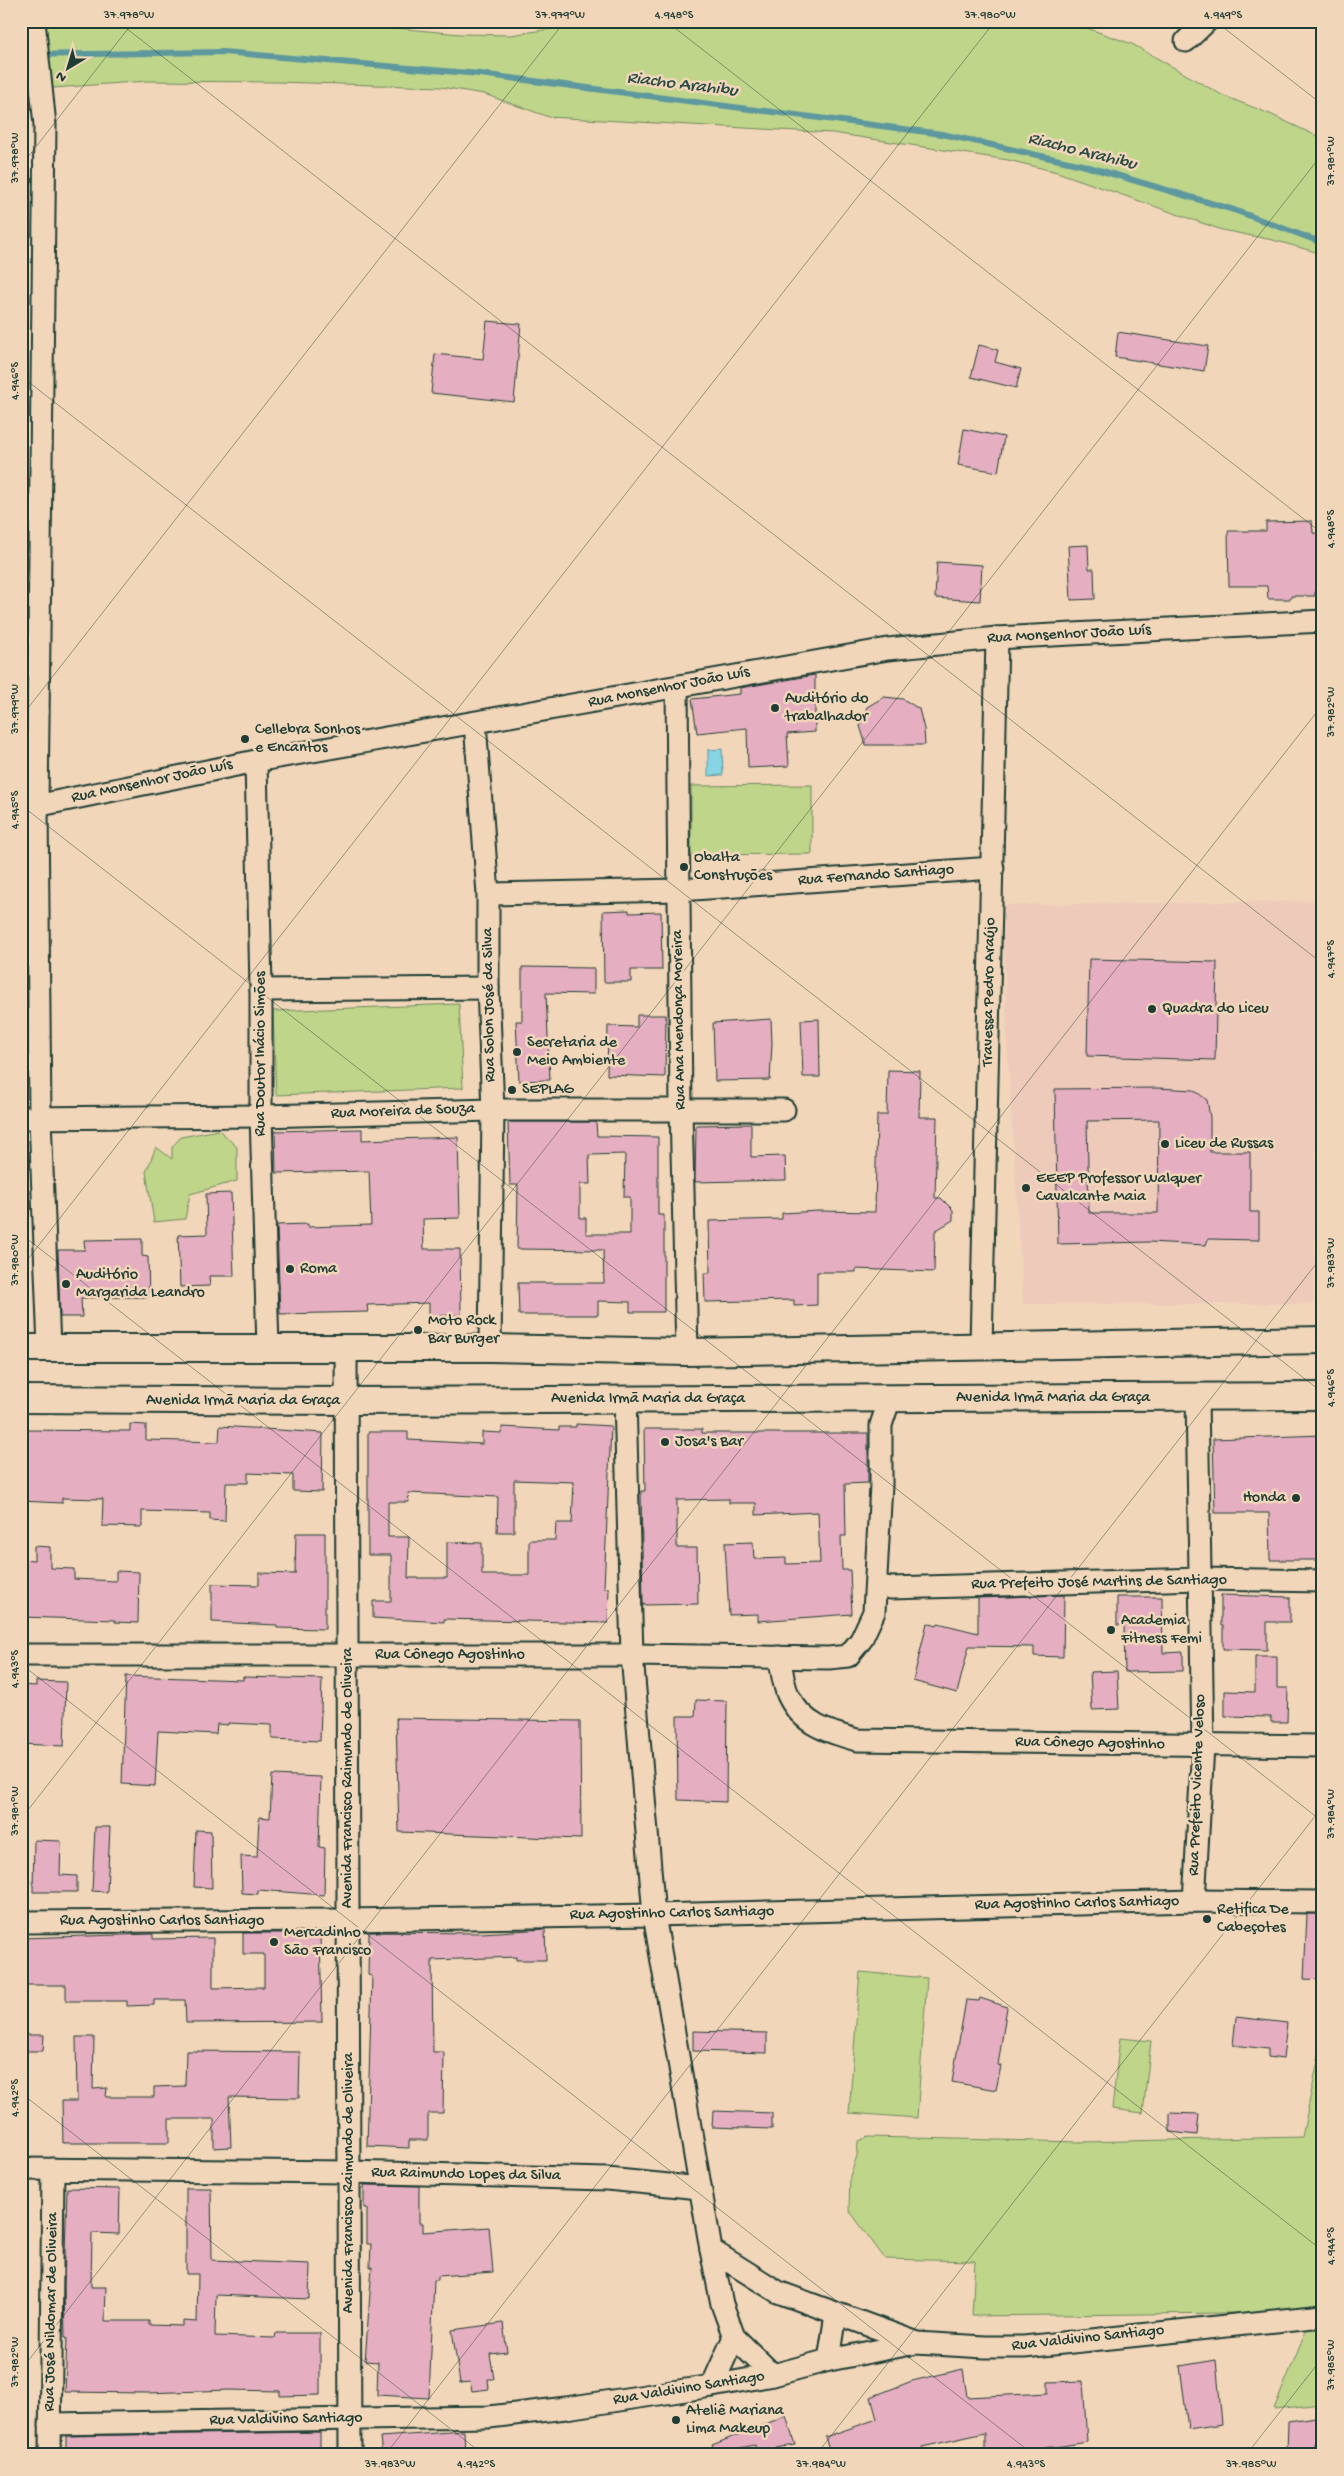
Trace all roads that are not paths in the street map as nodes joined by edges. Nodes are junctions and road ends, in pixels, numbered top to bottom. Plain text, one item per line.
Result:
1 (1207, 21) edge
2 (35, 31) edge
3 (1186, 41) dead end
4 (1323, 621) edge
5 (997, 638) junction
6 (677, 687) junction
7 (475, 723) junction
8 (256, 761) junction
9 (29, 808) edge
10 (993, 868) junction
11 (679, 890) junction
12 (488, 894) junction
13 (488, 988) junction
14 (261, 990) junction
15 (493, 1110) junction
16 (681, 1110) junction
17 (784, 1110) dead end
18 (261, 1116) junction
19 (30, 1118) edge
20 (1323, 1340) edge
21 (981, 1346) junction
22 (268, 1347) junction
23 (21, 1348) edge
24 (49, 1348) junction
25 (490, 1348) junction
26 (346, 1349) junction
27 (687, 1352) junction
28 (1323, 1396) edge
29 (890, 1398) junction
30 (1197, 1398) junction
31 (21, 1399) edge
32 (625, 1399) junction
33 (348, 1401) junction
34 (1200, 1580) junction
35 (1323, 1581) edge
36 (876, 1585) junction
37 (21, 1655) edge
38 (348, 1655) junction
39 (632, 1655) junction
40 (779, 1657) junction
41 (1203, 1746) junction
42 (1323, 1746) edge
43 (1194, 1901) junction
44 (1323, 1902) edge
45 (654, 1915) junction
46 (347, 1920) junction
47 (21, 1922) edge
48 (53, 2168) junction
49 (21, 2169) edge
50 (350, 2172) junction
51 (700, 2188) junction
52 (711, 2250) junction
53 (836, 2314) junction
54 (1323, 2316) edge
55 (734, 2337) junction
56 (916, 2343) junction
57 (828, 2360) junction
58 (773, 2375) junction
59 (712, 2386) junction
60 (350, 2419) junction
61 (50, 2424) junction
62 (50, 2455) edge
63 (350, 2455) edge

1 - 3 street
2 - 9 street
4 - 5 street, Rua Monsenhor João Luís
5 - 6 street, Rua Monsenhor João Luís
5 - 10 street, Travessa Pedro Araújo
6 - 7 street, Rua Monsenhor João Luís
6 - 11 street, Rua Ana Mendonça Moreira
7 - 8 street, Rua Monsenhor João Luís
7 - 12 street, Rua Solon José da Silva
8 - 9 street, Rua Monsenhor João Luís
8 - 14 street, Rua Doutor Inácio Simões
9 - 19 street
10 - 11 street, Rua Fernando Santiago
10 - 21 street, Travessa Pedro Araújo
11 - 12 street, Rua Fernando Santiago
11 - 16 street, Rua Ana Mendonça Moreira
12 - 13 street, Rua Solon José da Silva
13 - 14 street
13 - 15 street, Rua Solon José da Silva
14 - 18 street, Rua Doutor Inácio Simões
15 - 16 street, Rua Moreira de Souza
15 - 18 street, Rua Moreira de Souza
15 - 25 street, Rua Solon José da Silva
16 - 17 street, Rua Moreira de Souza
16 - 27 street, Rua Ana Mendonça Moreira
18 - 19 street, Rua Moreira de Souza
18 - 22 street, Rua Doutor Inácio Simões
19 - 24 street
20 - 21 main road
21 - 27 main road
22 - 24 main road
22 - 26 main road
23 - 24 main road
25 - 26 main road
25 - 27 main road
26 - 33 street, Avenida Francisco Raimundo de Oliveira
28 - 30 main road, Avenida Irmã Maria da Graça
29 - 30 main road, Avenida Irmã Maria da Graça
29 - 32 main road, Avenida Irmã Maria da Graça
29 - 36 street
30 - 34 street, Rua Prefeito Vicente Veloso
31 - 33 main road, Avenida Irmã Maria da Graça
32 - 33 main road, Avenida Irmã Maria da Graça
32 - 39 street
33 - 38 street, Avenida Francisco Raimundo de Oliveira
34 - 35 street, Rua Prefeito José Martins de Santiago
34 - 36 street, Rua Prefeito José Martins de Santiago
34 - 41 street, Rua Prefeito Vicente Veloso
36 - 40 street, Rua Cônego Agostinho
37 - 38 street, Rua Cônego Agostinho
38 - 39 street, Rua Cônego Agostinho
38 - 46 street, Avenida Francisco Raimundo de Oliveira
39 - 40 street, Rua Cônego Agostinho
39 - 45 street
40 - 41 street, Rua Cônego Agostinho
41 - 42 street, Rua Cônego Agostinho
41 - 43 street, Rua Prefeito Vicente Veloso
43 - 44 street, Rua Agostinho Carlos Santiago
43 - 45 street, Rua Agostinho Carlos Santiago
45 - 46 street, Rua Agostinho Carlos Santiago
45 - 51 street
46 - 47 street, Rua Agostinho Carlos Santiago
46 - 50 street, Avenida Francisco Raimundo de Oliveira
48 - 49 street, Rua Raimundo Lopes da Silva
48 - 50 street, Rua Raimundo Lopes da Silva
48 - 61 street, Rua José Nildomar de Oliveira
50 - 51 street, Rua Raimundo Lopes da Silva
50 - 60 street, Avenida Francisco Raimundo de Oliveira
51 - 52 street
52 - 53 street
52 - 55 street
53 - 56 street
53 - 57 street
54 - 56 street, Rua Valdivino Santiago
55 - 58 street
55 - 59 street
56 - 57 street, Rua Valdivino Santiago
57 - 58 street, Rua Valdivino Santiago
58 - 59 street, Rua Valdivino Santiago
59 - 60 street, Rua Valdivino Santiago
60 - 61 street, Rua Valdivino Santiago
60 - 63 street, Avenida Francisco Raimundo de Oliveira
61 - 62 street, Rua José Nildomar de Oliveira

